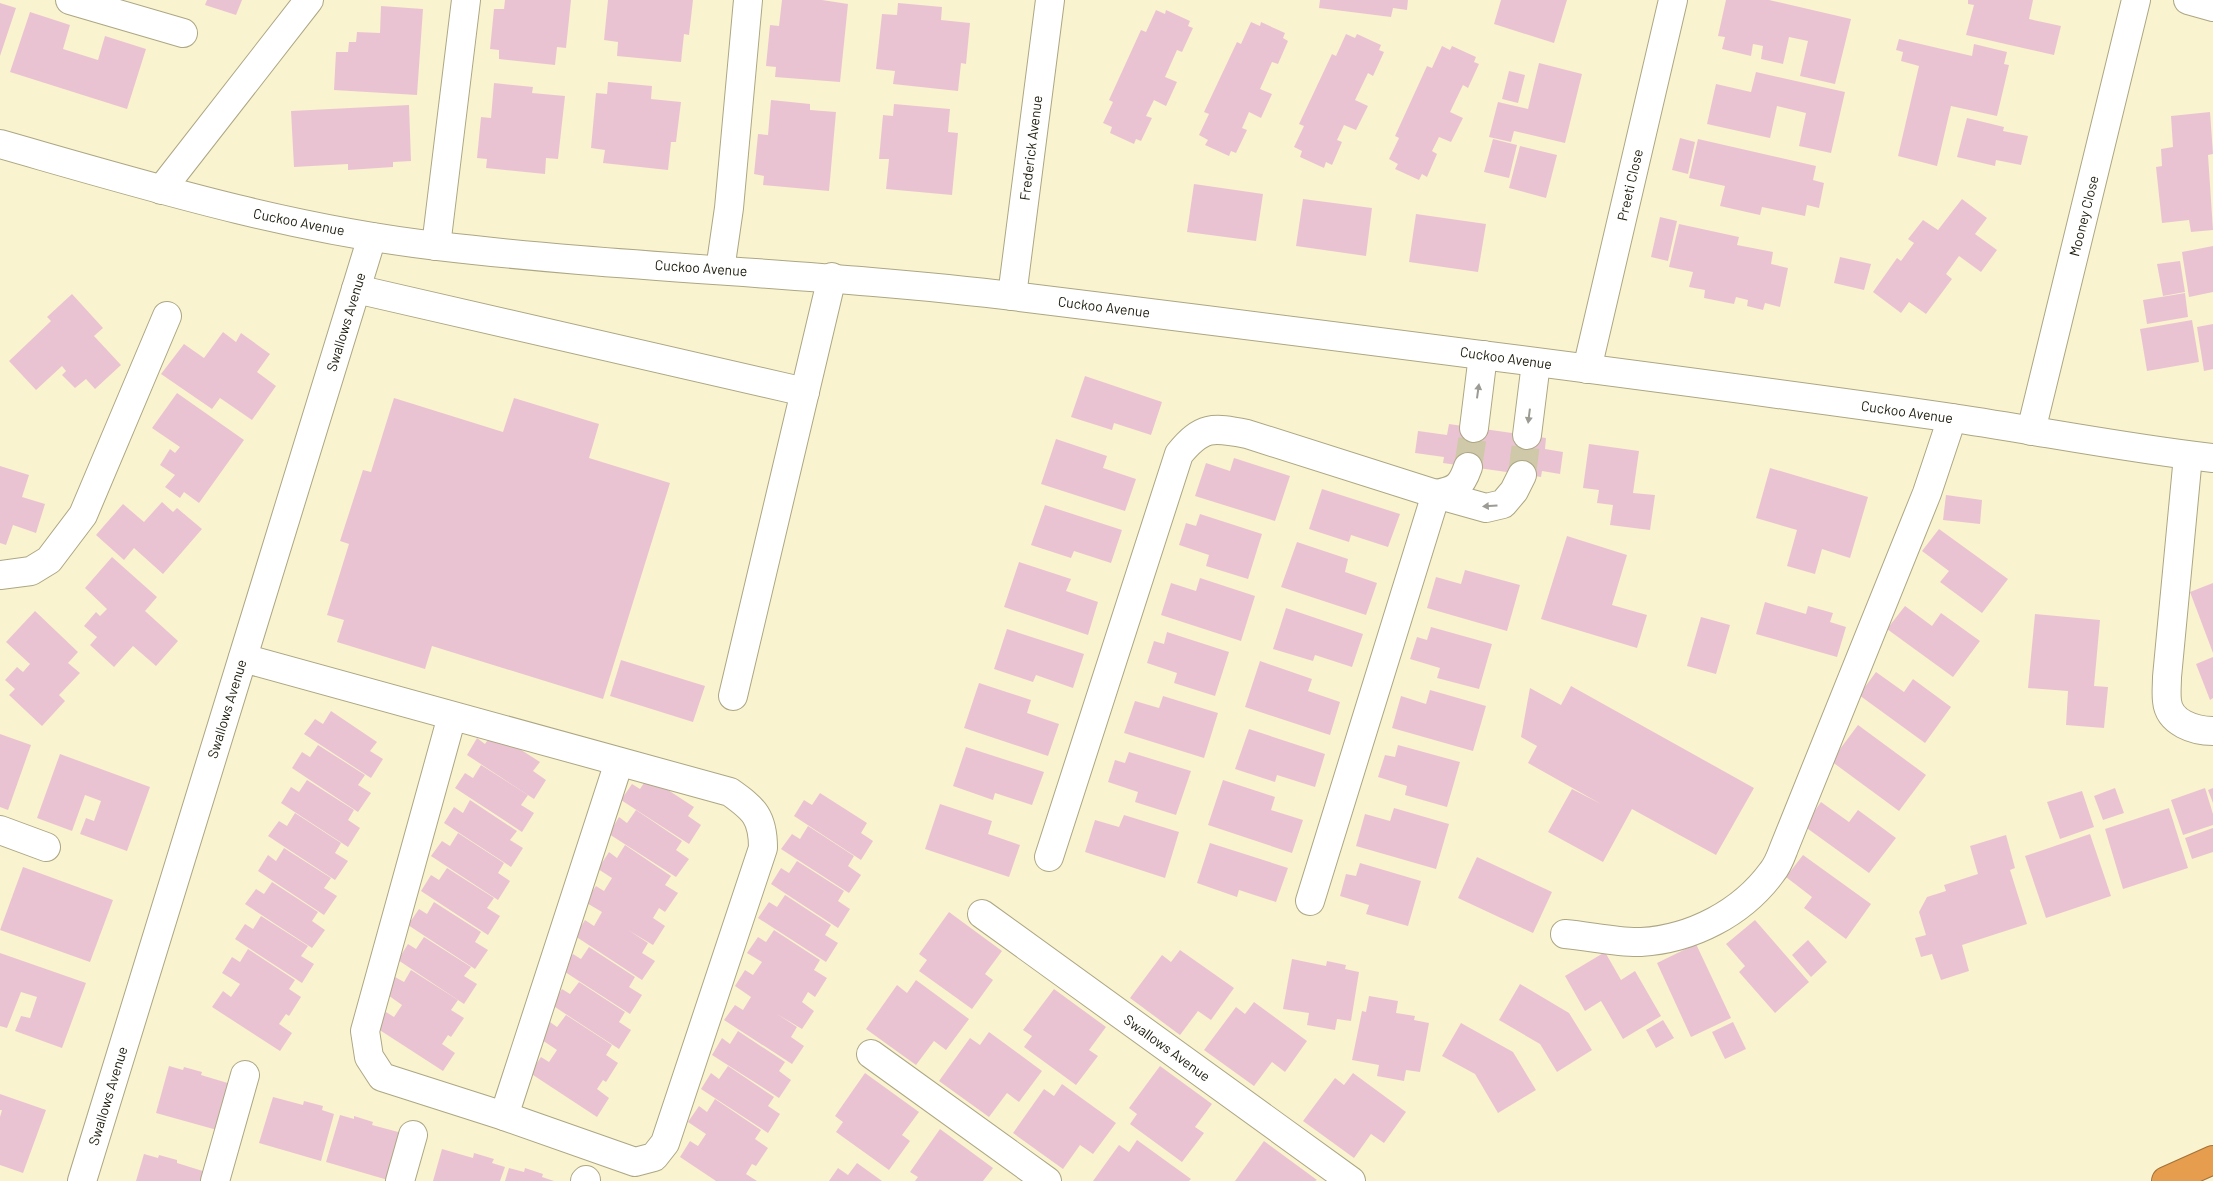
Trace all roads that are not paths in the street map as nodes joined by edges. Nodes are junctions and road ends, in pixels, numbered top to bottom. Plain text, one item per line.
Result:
1 (70, 0) edge
2 (309, 0) edge
3 (466, 0) edge
4 (748, 0) edge
5 (1050, 0) edge
6 (1673, 0) edge
7 (2136, 0) edge
8 (2188, 0) edge
9 (2213, 7) edge
10 (183, 34) dead end
11 (0, 144) edge
12 (161, 190) junction
13 (372, 237) junction
14 (436, 246) junction
15 (720, 270) junction
16 (832, 278) junction
17 (356, 289) junction
18 (1012, 296) junction
19 (166, 316) dead end
20 (1484, 355) junction
21 (1536, 363) junction
22 (1587, 370) junction
23 (805, 392) junction
24 (1952, 418) junction
25 (1474, 428) tunnel mouth
26 (2031, 431) junction
27 (1527, 435) tunnel mouth
28 (2200, 457) edge
29 (1468, 467) tunnel mouth
30 (1522, 475) tunnel mouth
31 (1436, 494) junction
32 (0, 575) edge
33 (243, 658) junction
34 (734, 696) dead end
35 (452, 716) junction
36 (2213, 731) edge
37 (619, 762) junction
38 (0, 830) edge
39 (46, 848) dead end
40 (1049, 857) dead end
41 (1310, 901) dead end
42 (982, 914) dead end
43 (1565, 934) dead end
44 (871, 1054) dead end
45 (245, 1075) dead end
46 (504, 1116) junction
47 (413, 1135) dead end
48 (2213, 1160) edge
49 (82, 1181) edge
50 (215, 1181) edge
51 (400, 1181) edge
52 (1047, 1181) edge
53 (1351, 1181) edge
54 (2166, 1181) edge

1 - 10 street
2 - 12 street
3 - 14 street
4 - 15 street
5 - 18 street, Frederick Avenue
6 - 22 street, Preeti Close
7 - 26 street, Mooney Close
8 - 9 street
11 - 12 street, Cuckoo Avenue
12 - 13 street, Cuckoo Avenue
13 - 14 street, Cuckoo Avenue
13 - 17 street, Swallows Avenue
14 - 15 street, Cuckoo Avenue
15 - 16 street, Cuckoo Avenue
16 - 18 street, Cuckoo Avenue
16 - 23 street
17 - 23 street
17 - 33 street, Swallows Avenue
18 - 20 street, Cuckoo Avenue
19 - 32 street
20 - 21 street, Cuckoo Avenue
25 -> 20 street
21 - 22 street, Cuckoo Avenue
21 -> 27 street
22 - 24 street, Cuckoo Avenue
23 - 34 street
24 - 26 street, Cuckoo Avenue
24 - 43 street
26 - 28 street, Cuckoo Avenue
28 - 36 street
29 - 31 street
30 -> 31 street
31 - 40 street
31 - 41 street
33 - 35 street
33 - 49 street, Swallows Avenue
35 - 37 street
35 - 46 street
37 - 46 street
37 - 46 street
38 - 39 street
42 - 53 street, Swallows Avenue
44 - 52 street
45 - 50 street
47 - 51 street
48 - 54 highway

